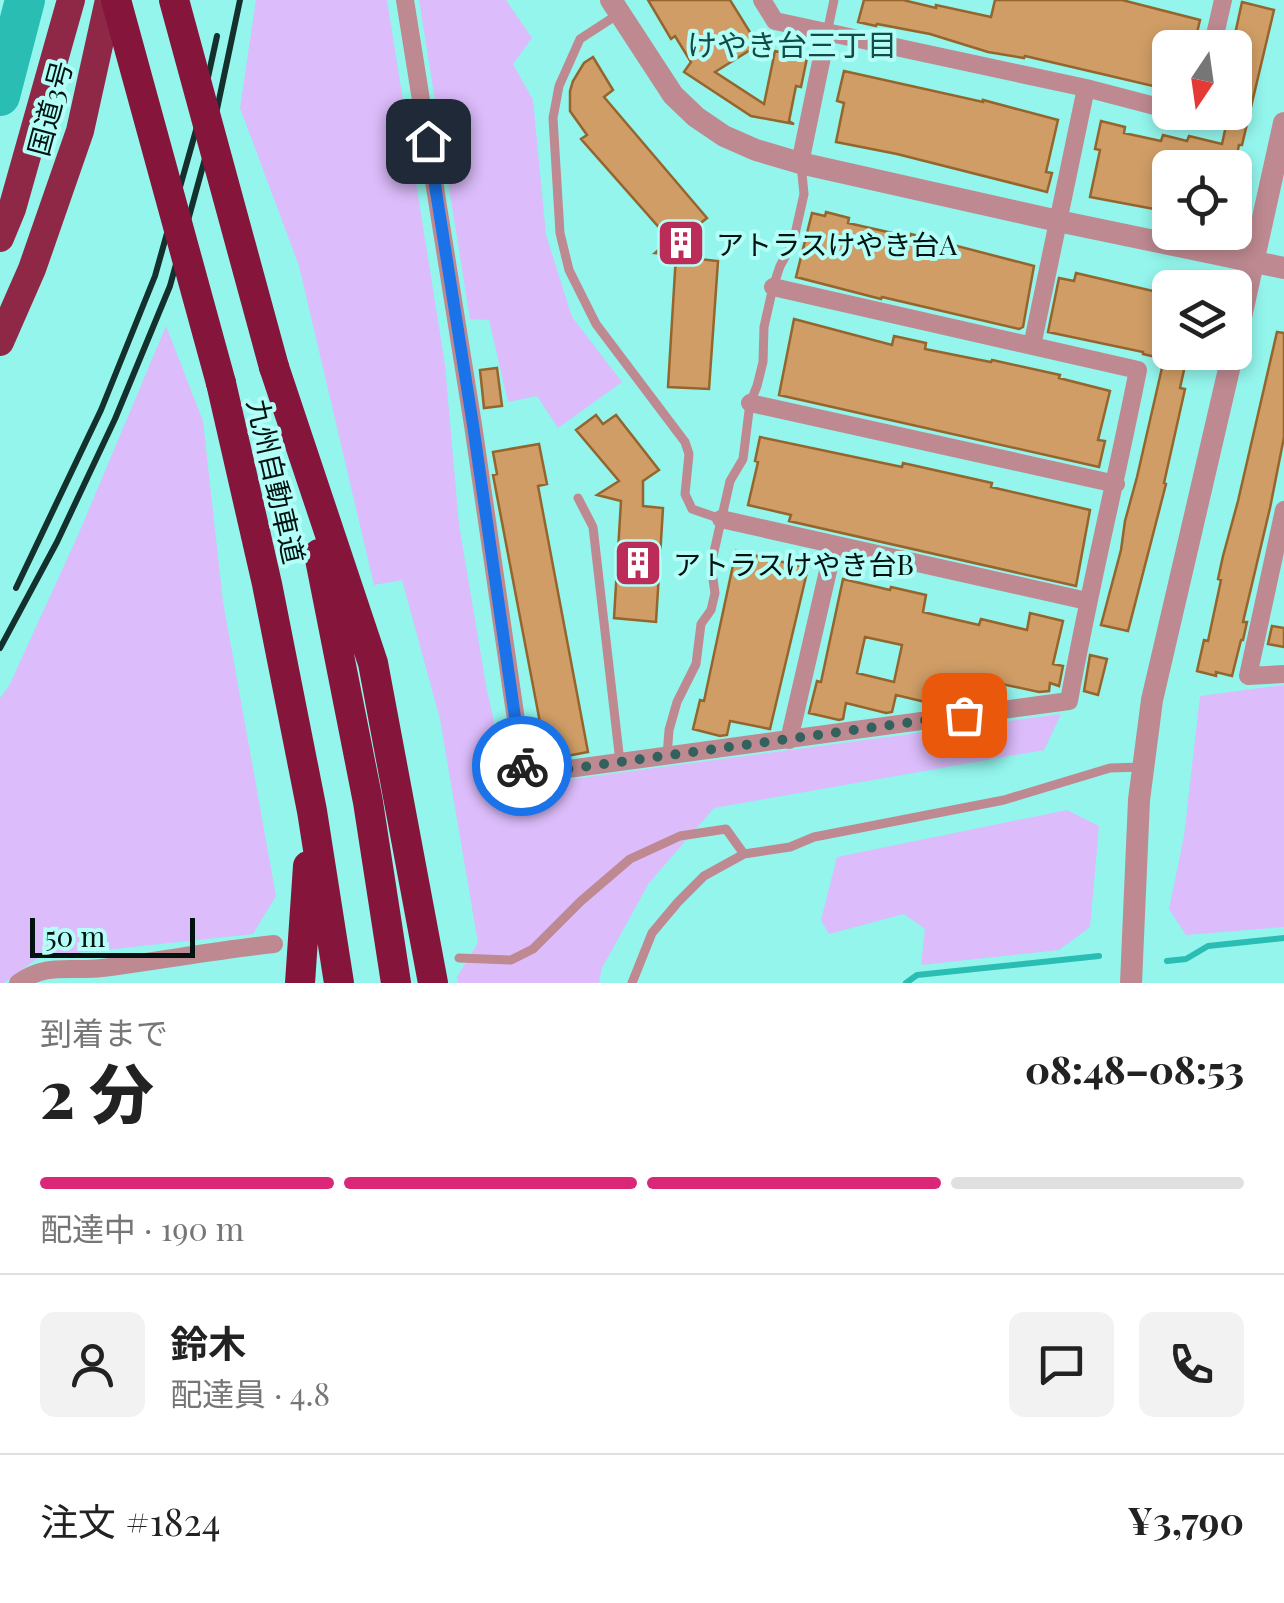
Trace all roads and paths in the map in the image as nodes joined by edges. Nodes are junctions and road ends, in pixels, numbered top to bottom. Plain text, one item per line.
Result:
1 (71, 0) edge
2 (113, 0) edge
3 (174, 0) edge
4 (405, 0) edge
5 (762, 0) edge
6 (834, 0) edge
7 (1223, 0) edge
8 (615, 7) edge
9 (1216, 30) edge
10 (827, 33) junction
11 (1086, 88) junction
12 (1152, 105) edge
13 (1284, 123) edge
14 (800, 162) junction
15 (1058, 221) junction
16 (0, 238) edge
17 (1254, 260) junction
18 (1284, 268) edge
19 (1252, 270) edge
20 (773, 287) junction
21 (0, 342) edge
22 (1032, 346) junction
23 (274, 366) junction
24 (1229, 370) edge
25 (750, 403) junction
26 (1116, 484) junction
27 (578, 498) dead end
28 (721, 519) junction
29 (1283, 520) edge
30 (834, 544) junction
31 (1087, 602) junction
32 (1284, 674) edge
33 (789, 740) junction
34 (667, 756) junction
35 (620, 762) junction
36 (1142, 767) junction
37 (312, 811) junction
38 (744, 854) junction
39 (274, 944) dead end
40 (459, 958) dead end
41 (18, 983) edge
42 (300, 983) edge
43 (339, 983) edge
44 (396, 983) edge
45 (433, 983) edge
46 (632, 983) edge
47 (1131, 983) edge

1 - 16 highway, 国道3号
2 - 21 highway, 国道3号
2 - 37 highway, 九州自動車道, bridge
3 - 23 highway, 九州自動車道, bridge
4 - 35 street
5 - 10 street
6 - 10 lane
7 - 9 street
8 - 14 street
8 - 28 lane
10 - 11 street
10 - 14 street
11 - 12 street
11 - 15 street
13 - 17 street
14 - 15 street
14 - 20 lane
15 - 17 street
15 - 22 street
17 - 18 street
17 - 19 street
20 - 22 street
20 - 25 lane
22 - 26 street
23 - 44 highway, 九州自動車道
23 - 45 highway
24 - 36 street
25 - 26 street
25 - 28 lane
26 - 31 street
27 - 35 lane
28 - 30 street
28 - 34 lane
29 - 32 street
30 - 31 street
30 - 33 street
31 - 33 street
33 - 34 street
34 - 35 street
36 - 38 lane
36 - 47 street
37 - 42 highway
37 - 43 highway, 九州自動車道
38 - 40 lane
38 - 46 lane
39 - 41 street

